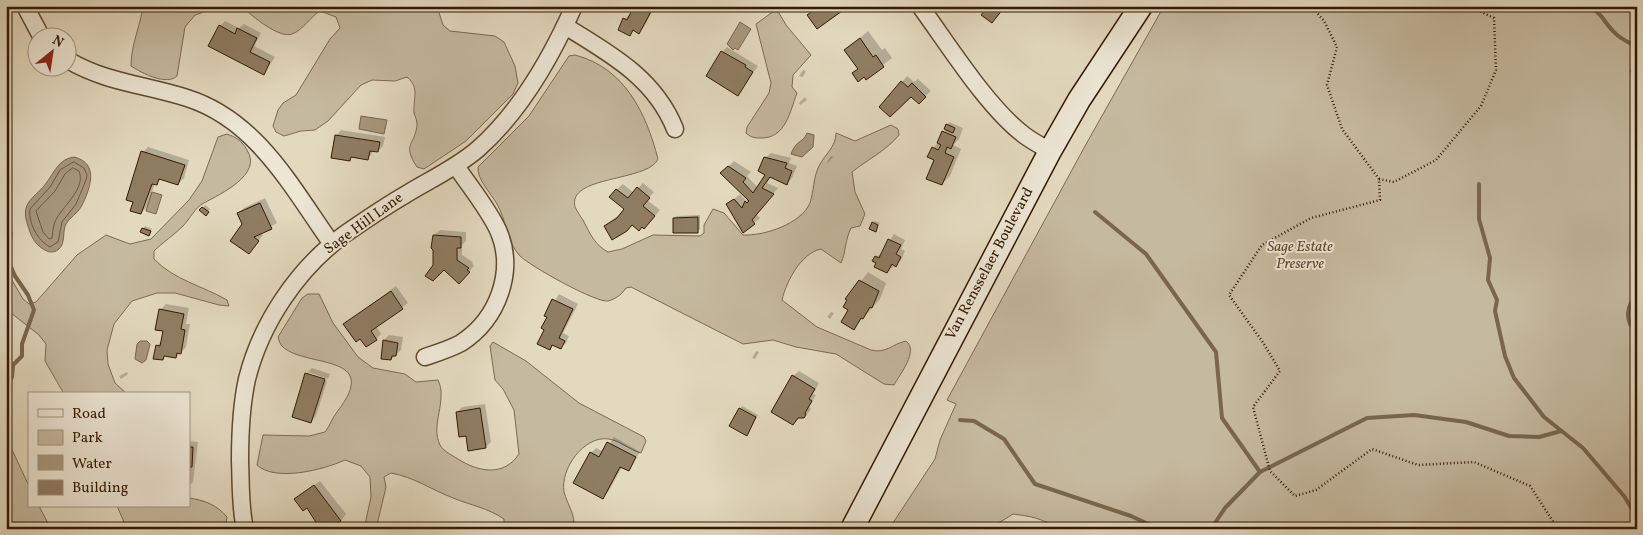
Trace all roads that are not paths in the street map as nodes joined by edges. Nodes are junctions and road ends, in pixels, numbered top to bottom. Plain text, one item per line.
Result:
1 (25, 6) edge
2 (574, 6) edge
3 (920, 6) edge
4 (1141, 6) edge
5 (565, 26) junction
6 (37, 28) edge
7 (78, 65) edge
8 (675, 129) dead end
9 (1050, 151) junction
10 (456, 166) junction
11 (332, 244) junction
12 (425, 357) dead end
13 (245, 529) edge
14 (852, 529) edge

1 - 6 street
2 - 5 street, Sage Hill Lane
3 - 9 street
4 - 9 main road, Van Rensselaer Boulevard
5 - 8 street
5 - 10 street, Sage Hill Lane
7 - 11 street
9 - 14 main road, Van Rensselaer Boulevard
10 - 11 street, Sage Hill Lane
10 - 12 street
11 - 13 street, Sage Hill Lane

